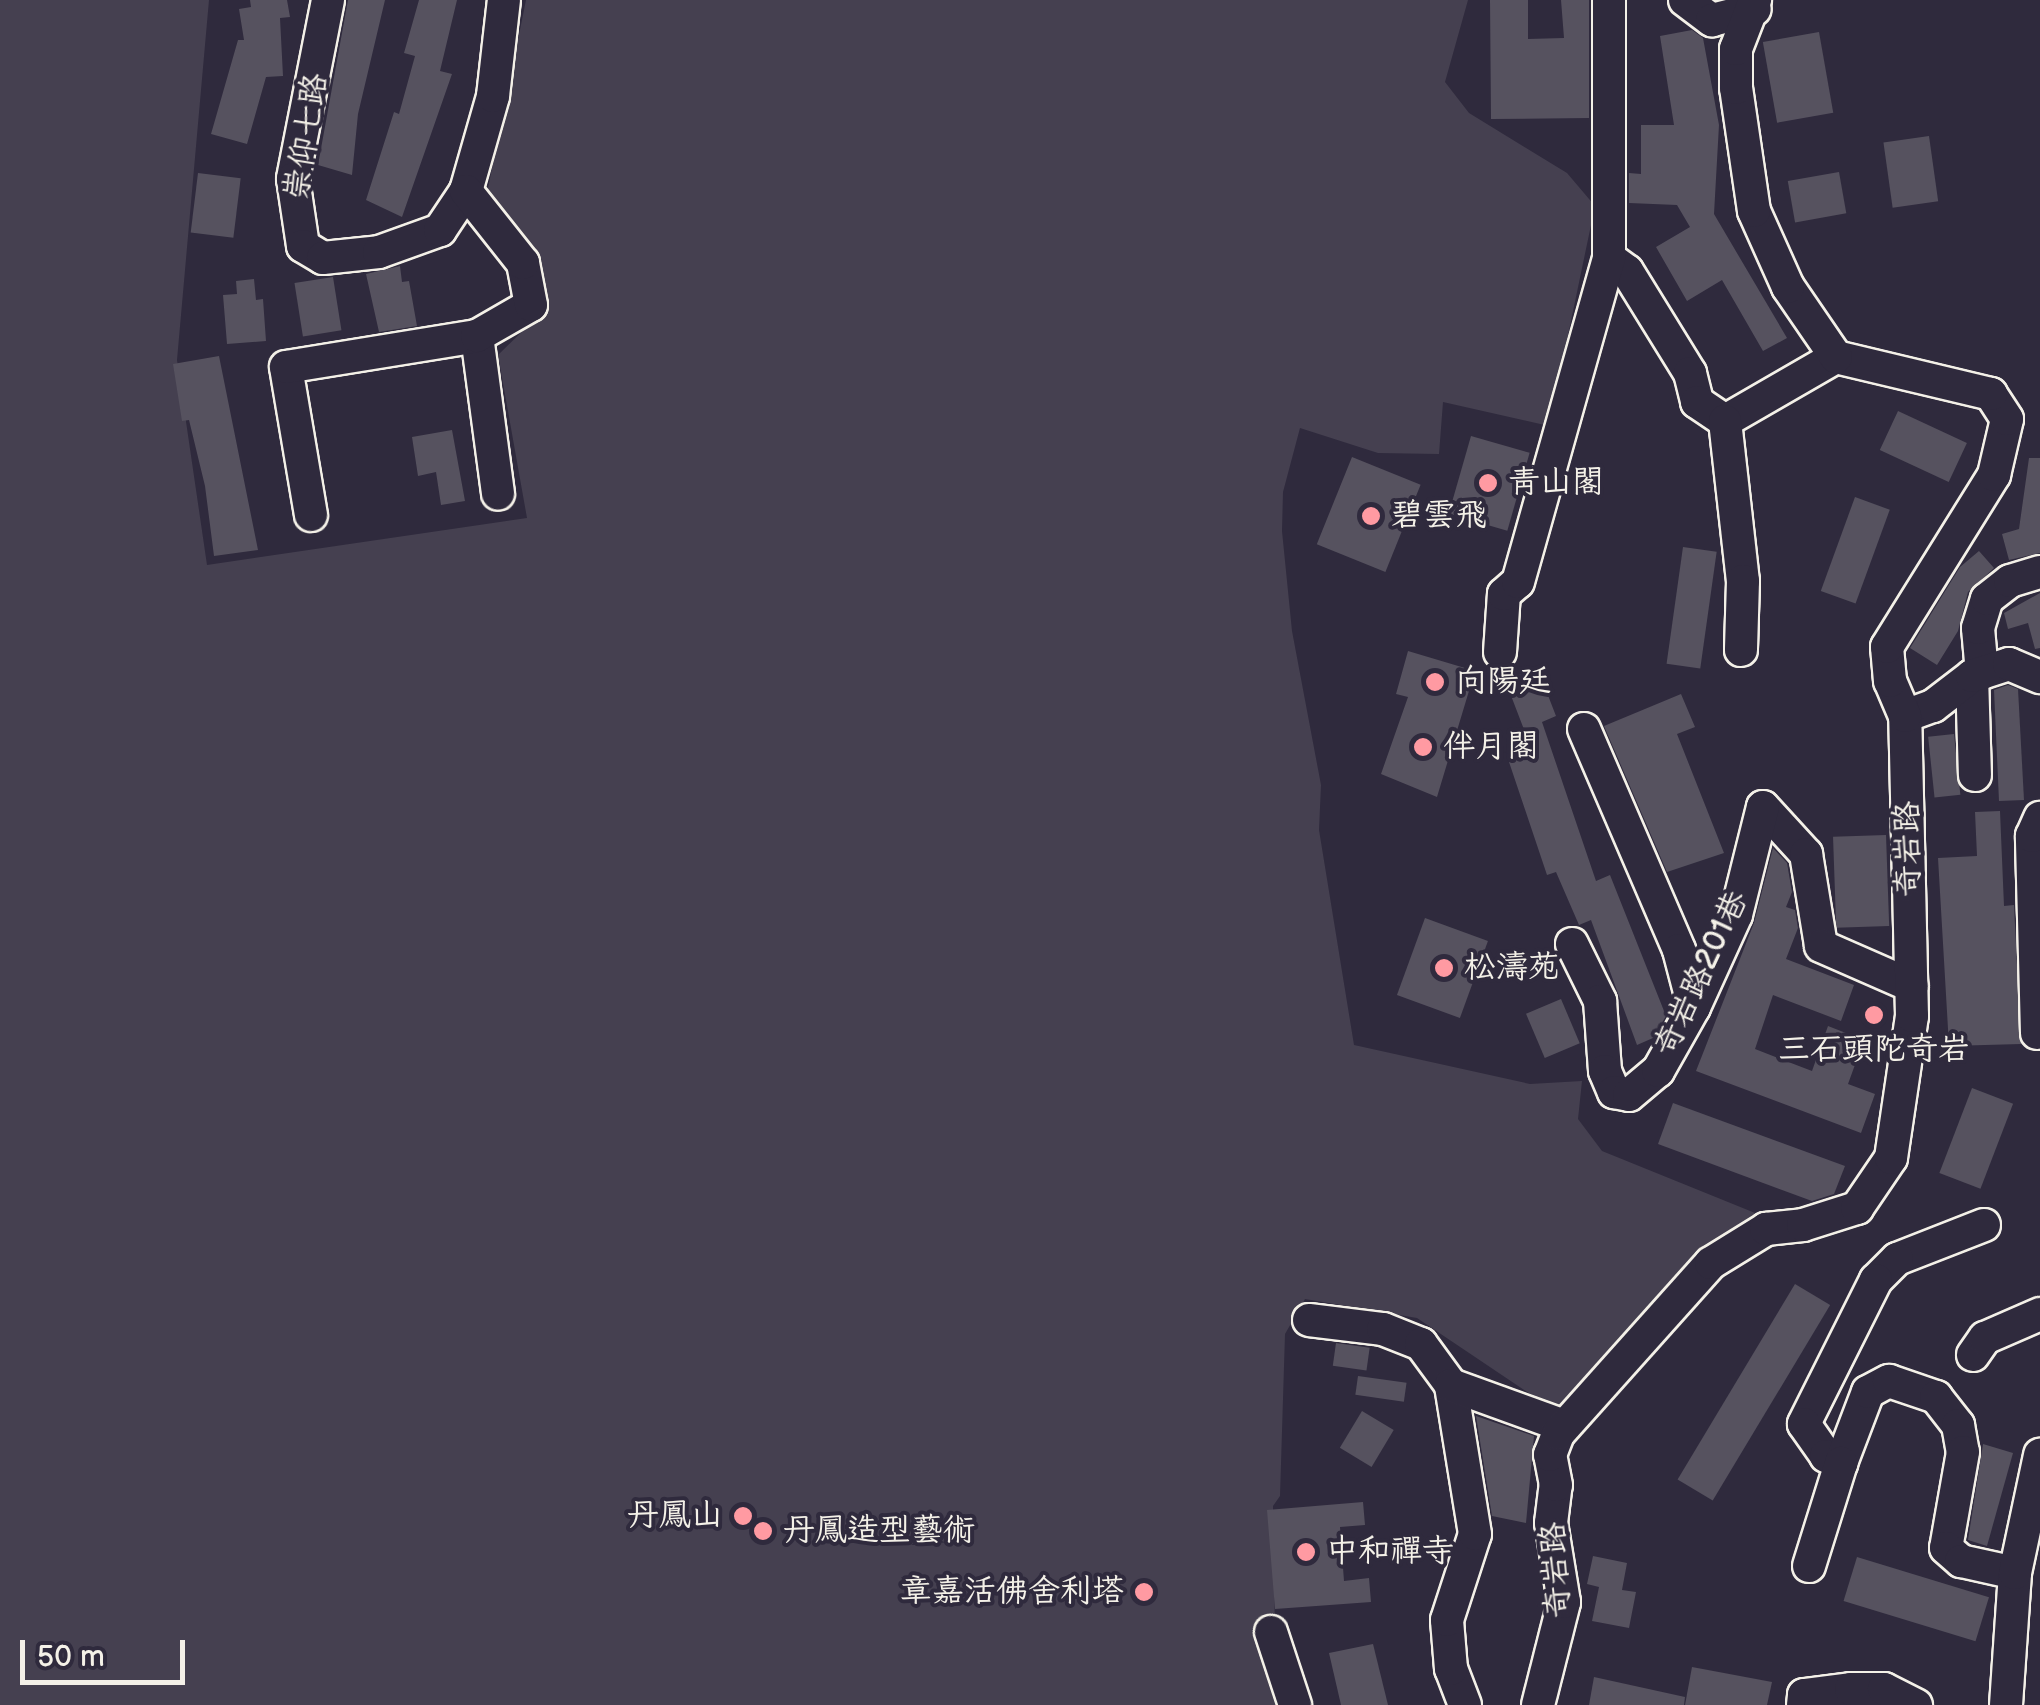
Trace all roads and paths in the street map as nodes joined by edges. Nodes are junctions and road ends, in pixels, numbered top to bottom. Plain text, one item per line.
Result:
1 (328, 0) edge
2 (504, 0) edge
3 (1609, 0) edge
4 (1685, 0) edge
5 (1755, 4) edge
6 (466, 191) junction
7 (1608, 258) junction
8 (477, 336) junction
9 (1836, 357) junction
10 (1725, 421) junction
11 (498, 494) dead end
12 (310, 515) dead end
13 (2040, 572) edge
14 (1741, 650) dead end
15 (1500, 652) dead end
16 (1977, 674) junction
17 (2040, 676) edge
18 (1905, 716) junction
19 (1584, 729) dead end
20 (1975, 775) dead end
21 (2040, 818) edge
22 (1736, 915) junction
23 (1572, 944) dead end
24 (1679, 950) junction
25 (1912, 986) junction
26 (1694, 1006) junction
27 (2037, 1033) dead end
28 (1984, 1225) dead end
29 (2040, 1314) edge
30 (1310, 1320) dead end
31 (1973, 1355) dead end
32 (1450, 1385) junction
33 (1564, 1426) junction
34 (2040, 1455) edge
35 (1842, 1463) junction
36 (1809, 1566) dead end
37 (2015, 1573) junction
38 (1271, 1632) dead end
39 (1295, 1705) edge
40 (1466, 1705) edge
41 (1538, 1705) edge
42 (1803, 1705) edge
43 (1916, 1705) edge
44 (2006, 1705) edge

1 - 6 street, 崇仰七路
2 - 6 street, 崇仰七路
3 - 7 street
4 - 5 street
5 - 9 street
6 - 8 street
7 - 10 street
7 - 15 street
8 - 11 street
8 - 12 street
9 - 10 street
9 - 18 street, 奇岩路
10 - 14 street
13 - 16 street
16 - 17 street
16 - 18 street
16 - 20 street
18 - 25 street, 奇岩路
19 - 24 street
21 - 27 street
22 - 24 street
22 - 25 street, 奇岩路201巷
22 - 26 street, 奇岩路201巷
23 - 26 street, 奇岩路201巷
24 - 26 street
25 - 33 street, 奇岩路
28 - 35 street
29 - 31 street
30 - 32 street
32 - 33 street
32 - 40 street
33 - 41 street, 奇岩路
34 - 37 street
35 - 36 street
35 - 37 street
37 - 44 street
38 - 39 street
42 - 43 street

